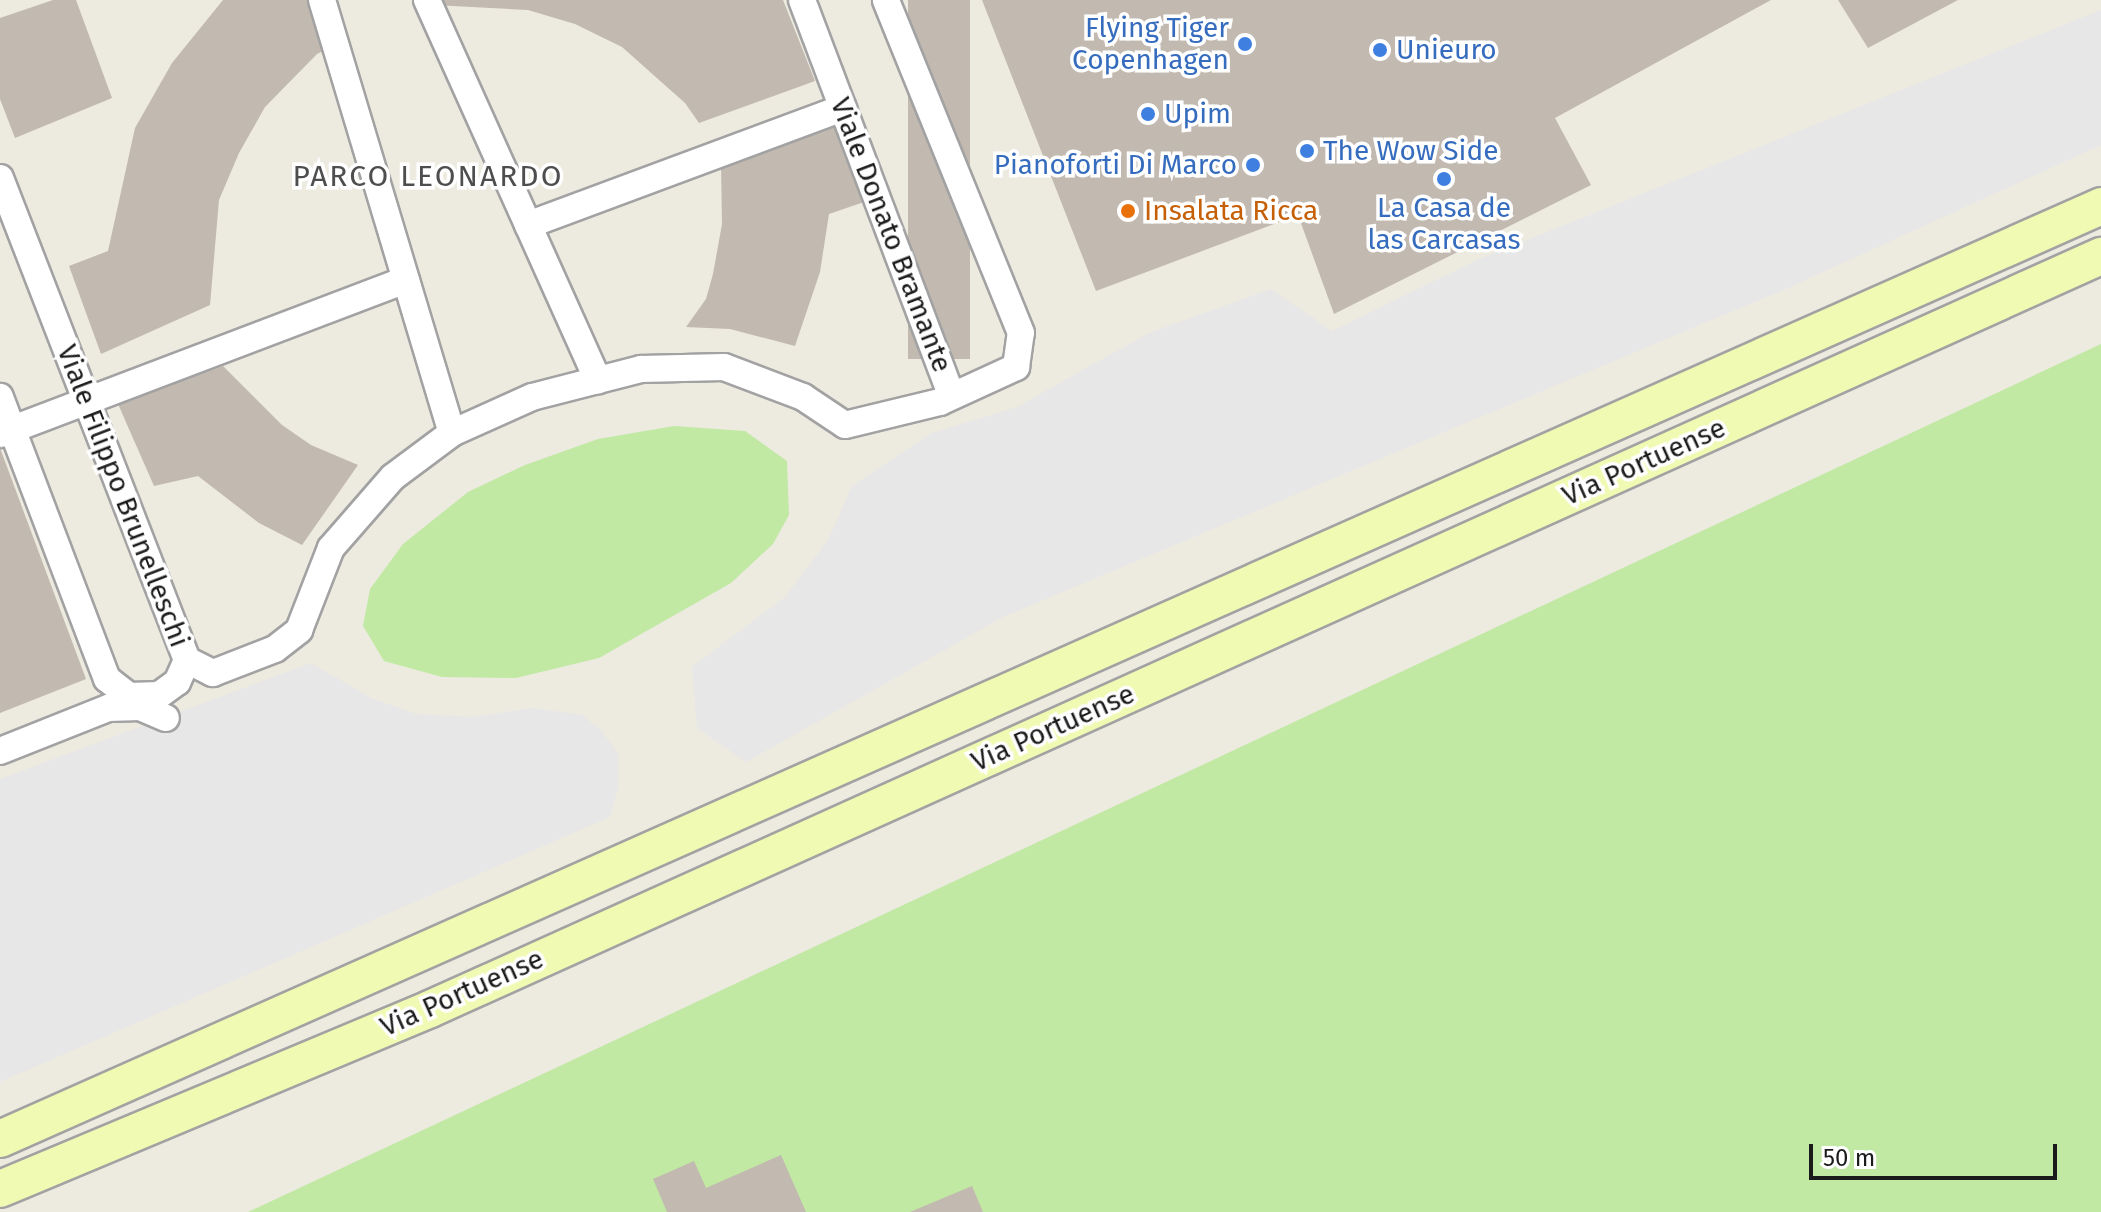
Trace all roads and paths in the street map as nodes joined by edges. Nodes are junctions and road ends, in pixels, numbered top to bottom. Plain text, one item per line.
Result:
1 (322, 0) edge
2 (427, 0) edge
3 (802, 0) edge
4 (886, 0) edge
5 (843, 108) junction
6 (0, 178) edge
7 (2101, 206) edge
8 (528, 225) junction
9 (2101, 256) edge
10 (406, 280) junction
11 (598, 380) junction
12 (952, 396) junction
13 (0, 397) edge
14 (88, 401) junction
15 (6, 432) edge
16 (452, 433) junction
17 (187, 660) junction
18 (166, 718) dead end
19 (0, 751) edge
20 (0, 1139) edge
21 (0, 1189) edge

1 - 10 street
2 - 8 street
3 - 5 street, Viale Donato Bramante
4 - 12 street, Viale Donato Bramante
5 - 8 street
5 - 12 street, Viale Donato Bramante
6 - 14 street, Viale Filippo Brunelleschi
7 - 20 street, Via Portuense
8 - 11 street
9 - 21 street, Via Portuense
10 - 14 street
10 - 16 street
11 - 12 street
11 - 16 street
13 - 15 street, Viale Filippo Brunelleschi
14 - 15 street
14 - 17 street, Viale Filippo Brunelleschi
15 - 17 street, Viale Filippo Brunelleschi
16 - 17 street
18 - 19 street

